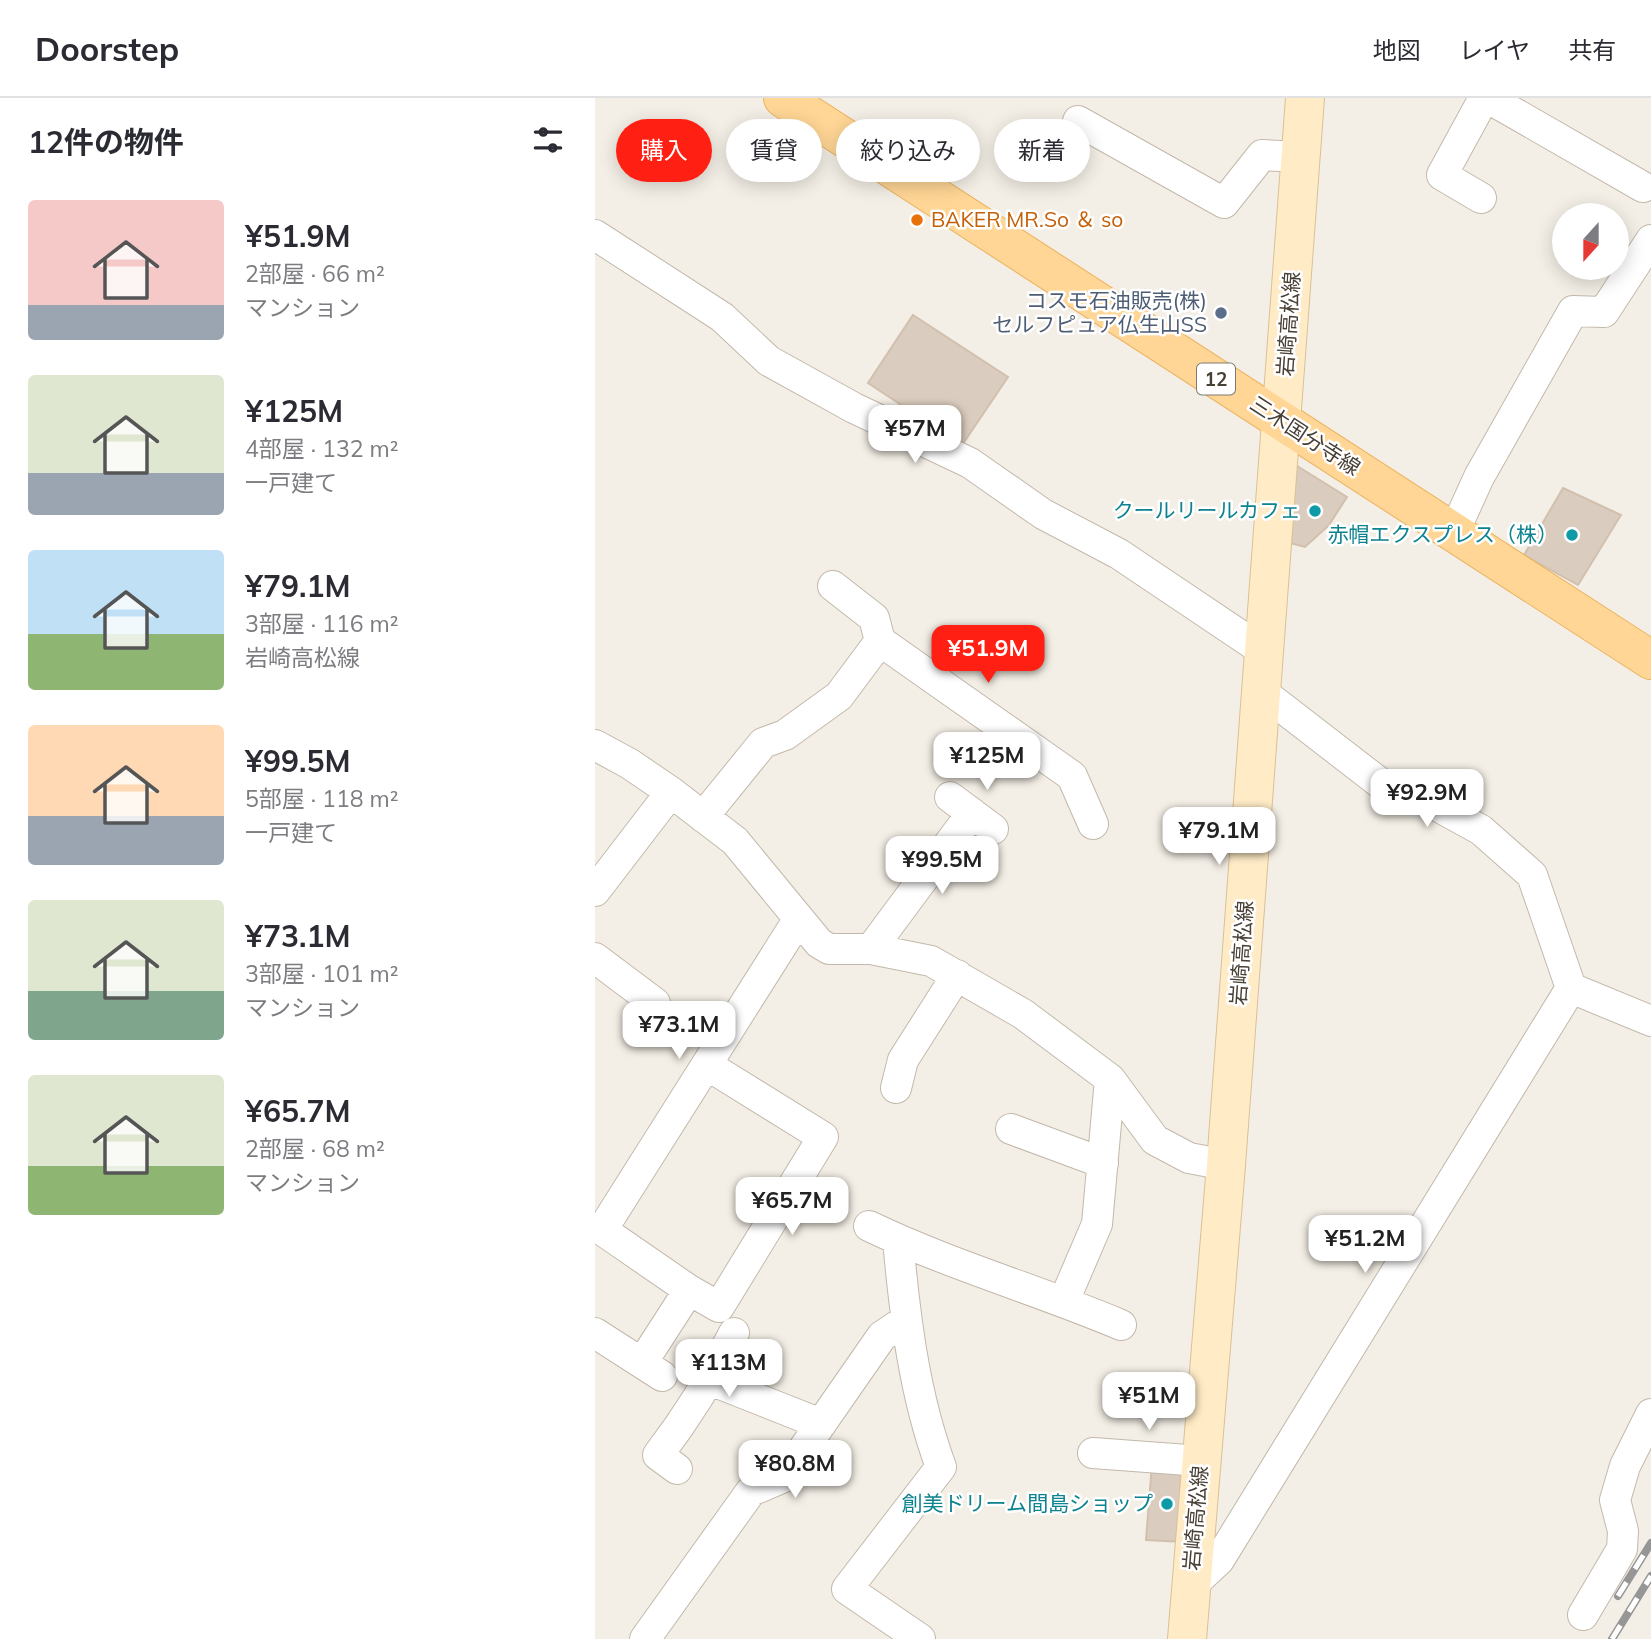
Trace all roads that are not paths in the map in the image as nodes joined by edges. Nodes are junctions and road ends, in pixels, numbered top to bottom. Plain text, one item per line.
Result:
1 (783, 98) edge
2 (1305, 98) edge
3 (1486, 98) edge
4 (1090, 127) edge
5 (1301, 157) junction
6 (1643, 187) dead end
7 (1481, 198) dead end
8 (595, 235) edge
9 (1651, 240) edge
10 (1282, 421) junction
11 (1454, 532) junction
12 (833, 586) dead end
13 (880, 641) junction
14 (1265, 652) junction
15 (1651, 660) edge
16 (1262, 692) junction
17 (595, 745) edge
18 (671, 792) junction
19 (972, 813) dead end
20 (703, 817) junction
21 (1093, 824) dead end
22 (595, 891) edge
23 (798, 920) junction
24 (871, 949) junction
25 (598, 967) edge
26 (957, 975) junction
27 (1571, 989) junction
28 (655, 1003) dead end
29 (1651, 1021) edge
30 (707, 1065) junction
31 (1110, 1079) junction
32 (896, 1088) dead end
33 (1011, 1129) dead end
34 (1103, 1163) junction
35 (1226, 1166) junction
36 (869, 1226) dead end
37 (898, 1240) junction
38 (689, 1290) junction
39 (1064, 1301) junction
40 (906, 1320) junction
41 (1121, 1325) dead end
42 (595, 1333) edge
43 (734, 1333) dead end
44 (710, 1380) junction
45 (1651, 1414) edge
46 (821, 1424) junction
47 (1093, 1453) dead end
48 (1201, 1461) junction
49 (677, 1469) dead end
50 (1190, 1587) junction
51 (1583, 1615) dead end
52 (645, 1639) edge
53 (920, 1639) edge
54 (1187, 1639) edge

1 - 10 main road, 三木国分寺線 / 12
2 - 5 main road, 岩崎高松線
3 - 6 street
3 - 7 street
4 - 5 street
5 - 10 main road, 岩崎高松線
8 - 14 street
9 - 11 street
10 - 11 main road, 三木国分寺線 / 12
10 - 14 main road, 岩崎高松線
11 - 15 main road, 三木国分寺線 / 12
12 - 13 street
13 - 20 street
13 - 21 street
14 - 16 main road, 岩崎高松線
16 - 27 street
16 - 35 main road, 岩崎高松線
17 - 18 street
18 - 20 street
18 - 22 street
19 - 24 street
20 - 23 street
23 - 24 street
23 - 30 street
24 - 26 street
25 - 28 street
26 - 31 street
26 - 32 street
27 - 29 street
27 - 50 street
30 - 38 street
30 - 38 street
31 - 34 street
31 - 35 street
33 - 34 street
34 - 39 street
35 - 48 main road, 岩崎高松線
36 - 37 street
37 - 39 street
37 - 40 street
38 - 42 street
39 - 41 street
40 - 46 street
40 - 53 street
43 - 44 street
44 - 46 street
44 - 49 street
45 - 51 street
46 - 52 street
47 - 48 street
48 - 50 main road, 岩崎高松線
50 - 54 main road, 岩崎高松線

